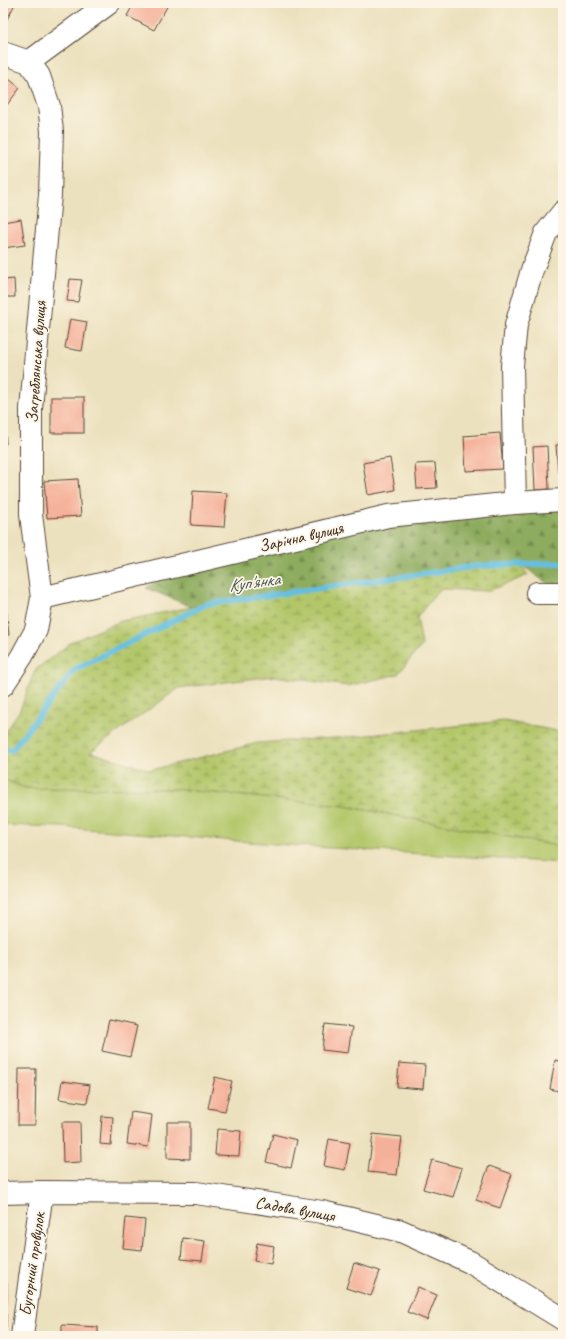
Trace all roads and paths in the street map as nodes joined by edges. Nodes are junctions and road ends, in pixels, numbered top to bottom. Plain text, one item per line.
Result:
1 (109, 3) edge
2 (3, 52) edge
3 (29, 62) junction
4 (563, 212) edge
5 (563, 500) edge
6 (515, 503) junction
7 (537, 593) dead end
8 (563, 593) edge
9 (42, 598) junction
10 (3, 684) edge
11 (42, 1192) junction
12 (3, 1193) edge
13 (563, 1318) edge
14 (22, 1336) edge

1 - 3 street
2 - 3 street
3 - 9 street, Загреблянська вулиця
4 - 6 street
5 - 6 street, Зарічна вулиця
6 - 9 street, Зарічна вулиця
7 - 8 street
9 - 10 street, Загреблянська вулиця
11 - 12 street, Садова вулиця
11 - 13 street, Садова вулиця
11 - 14 street, Бугорний провулок

